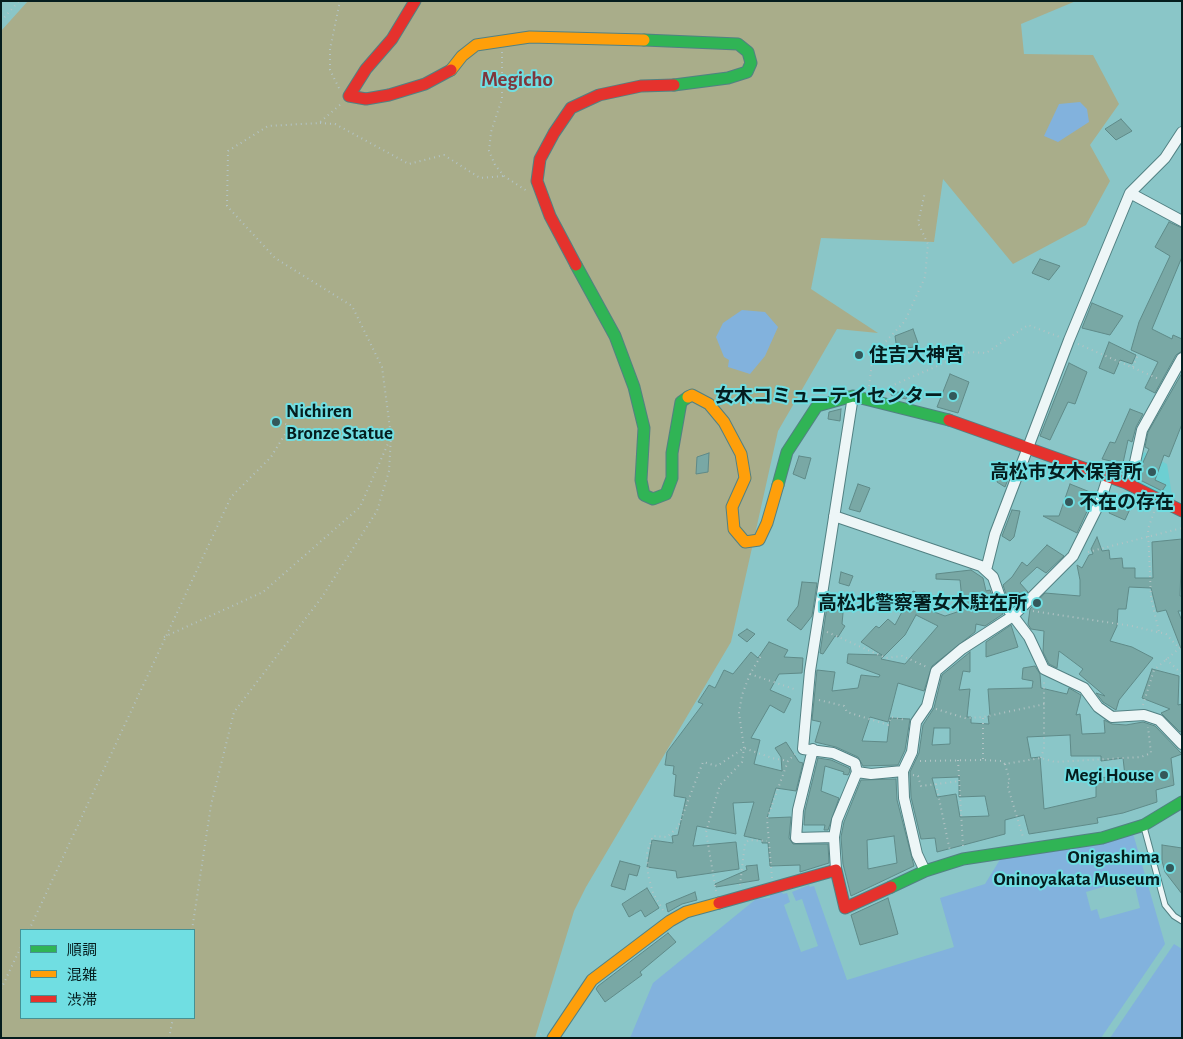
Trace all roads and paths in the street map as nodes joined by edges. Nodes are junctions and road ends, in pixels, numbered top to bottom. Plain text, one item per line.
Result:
1 (19, 1) edge
2 (340, 1) edge
3 (415, 1) edge
4 (1, 21) edge
5 (501, 41) junction
6 (350, 96) junction
7 (320, 123) junction
8 (1182, 132) edge
9 (504, 176) junction
10 (925, 192) dead end
11 (1130, 193) junction
12 (543, 198) junction
13 (1182, 221) edge
14 (1069, 340) junction
15 (1138, 354) dead end
16 (1182, 358) edge
17 (1133, 367) junction
18 (1168, 383) junction
19 (853, 396) junction
20 (868, 399) junction
21 (882, 402) junction
22 (277, 420) dead end
23 (391, 436) junction
24 (1028, 448) junction
25 (1108, 477) junction
26 (1126, 483) junction
27 (1158, 500) junction
28 (1182, 511) edge
29 (834, 516) junction
30 (1182, 528) edge
31 (1148, 536) junction
32 (1074, 556) junction
33 (986, 570) junction
34 (1017, 613) junction
35 (818, 628) junction
36 (1159, 632) junction
37 (164, 637) junction
38 (1180, 647) edge
39 (762, 654) dead end
40 (1166, 659) junction
41 (1044, 670) junction
42 (936, 671) junction
43 (750, 674) junction
44 (1182, 674) edge
45 (807, 696) junction
46 (1045, 704) junction
47 (927, 706) junction
48 (1146, 716) junction
49 (983, 717) junction
50 (916, 722) junction
51 (1182, 744) edge
52 (744, 748) junction
53 (808, 749) junction
54 (1041, 758) junction
55 (958, 760) junction
56 (983, 760) junction
57 (788, 761) junction
58 (1005, 764) junction
59 (905, 767) junction
60 (856, 772) junction
61 (960, 781) junction
62 (936, 784) junction
63 (1182, 802) edge
64 (1144, 825) junction
65 (834, 837) junction
66 (768, 841) junction
67 (1026, 848) junction
68 (958, 860) junction
69 (836, 870) junction
70 (925, 871) junction
71 (774, 889) junction
72 (740, 898) junction
73 (719, 903) junction
74 (670, 921) junction
75 (1182, 921) edge
76 (29, 929) edge
77 (192, 929) edge
78 (20, 949) edge
79 (1, 990) edge
80 (173, 1019) edge
81 (169, 1038) edge
82 (553, 1038) edge

1 - 4 path
2 - 6 path
3 - 6 street
5 - 6 street
5 - 9 path
5 - 12 street
6 - 7 path
7 - 9 path
7 - 23 path
8 - 11 street
9 - 12 path
10 - 20 path
11 - 13 street
11 - 14 street
12 - 19 street
14 - 17 path
14 - 21 path
14 - 24 street
15 - 17 path
16 - 18 street
17 - 18 path
18 - 26 street
19 - 20 street
19 - 29 street
20 - 21 street
21 - 24 street
22 - 37 path
23 - 37 path
23 - 77 path
24 - 25 street
24 - 33 street
25 - 26 street
25 - 32 street
26 - 27 street
27 - 28 street
27 - 31 path
29 - 33 street
29 - 35 street
30 - 31 path
31 - 32 path
31 - 36 path
32 - 34 street
33 - 34 street
34 - 36 path
34 - 41 street
34 - 42 street
35 - 42 path
35 - 45 street
36 - 38 path
37 - 76 path
38 - 40 path
39 - 43 path
40 - 44 path
40 - 48 path
41 - 46 path
41 - 48 street
42 - 47 street
43 - 45 path
43 - 52 path
45 - 50 path
45 - 53 street
46 - 49 path
46 - 54 path
47 - 49 path
47 - 50 street
48 - 51 street
48 - 54 path
49 - 56 path
50 - 59 street
52 - 57 path
52 - 73 path
52 - 74 path
53 - 57 path
53 - 60 street
53 - 65 street
54 - 58 path
55 - 56 path
55 - 59 path
55 - 61 path
56 - 58 path
57 - 66 path
58 - 67 path
59 - 60 street
59 - 62 path
59 - 70 street
60 - 65 street
61 - 62 path
61 - 68 path
62 - 68 path
63 - 64 street
64 - 67 street
64 - 75 lane
65 - 69 street
66 - 71 path
66 - 72 path
67 - 68 street
68 - 70 street
69 - 70 street
69 - 71 street
71 - 72 street
72 - 73 street
73 - 74 street
74 - 82 street
78 - 79 path
80 - 81 path

